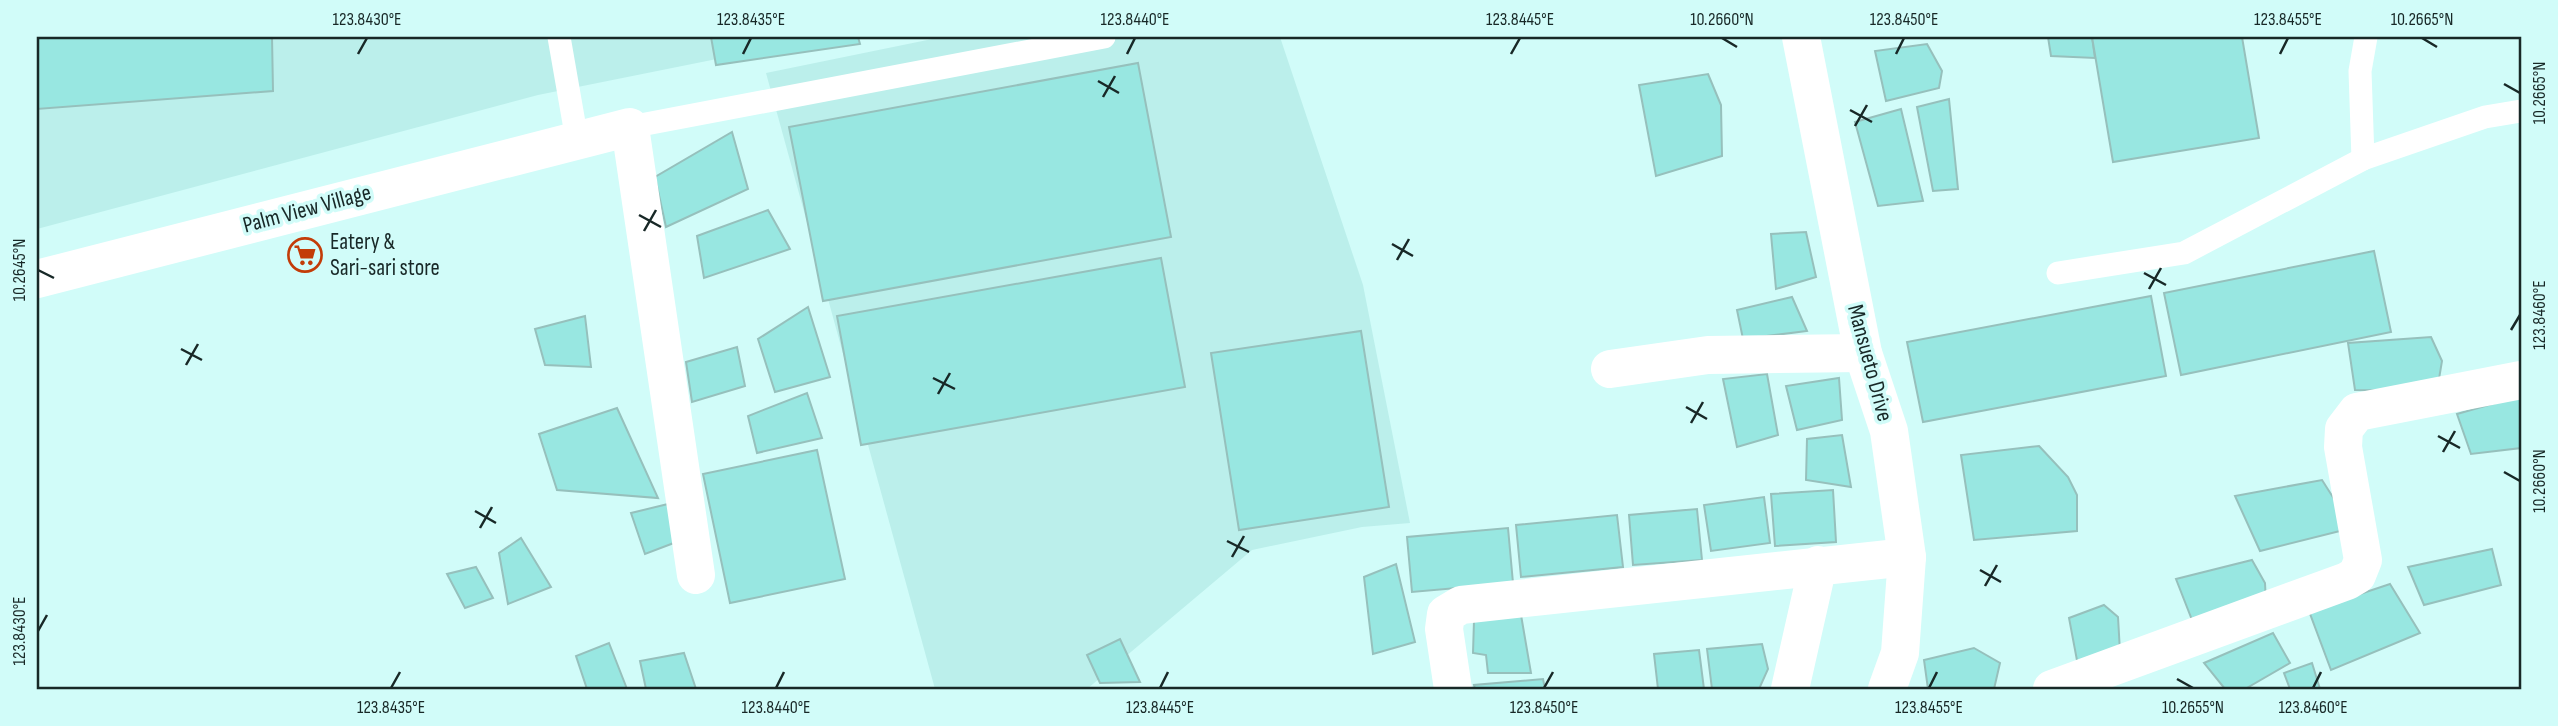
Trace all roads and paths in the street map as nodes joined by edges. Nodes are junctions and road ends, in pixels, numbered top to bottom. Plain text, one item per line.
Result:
1 (559, 37) edge
2 (1104, 37) edge
3 (1801, 37) edge
4 (2366, 37) edge
5 (2521, 111) edge
6 (630, 127) junction
7 (577, 139) junction
8 (2363, 159) junction
9 (2058, 273) dead end
10 (37, 279) edge
11 (1863, 353) junction
12 (1610, 369) dead end
13 (2521, 380) edge
14 (1907, 556) junction
15 (1818, 565) junction
16 (696, 575) dead end
17 (1453, 689) edge
18 (1790, 689) edge
19 (1887, 689) edge
20 (2052, 689) edge

1 - 7 lane
2 - 6 lane
3 - 11 street, Mansueto Drive
4 - 8 lane
5 - 8 lane
6 - 7 street, Palm View Village
6 - 16 street
7 - 10 street, Palm View Village
8 - 9 lane
11 - 12 street
11 - 14 street, Mansueto Drive
13 - 20 street
14 - 15 street
14 - 19 street, Mansueto Drive
15 - 17 street
15 - 18 street

